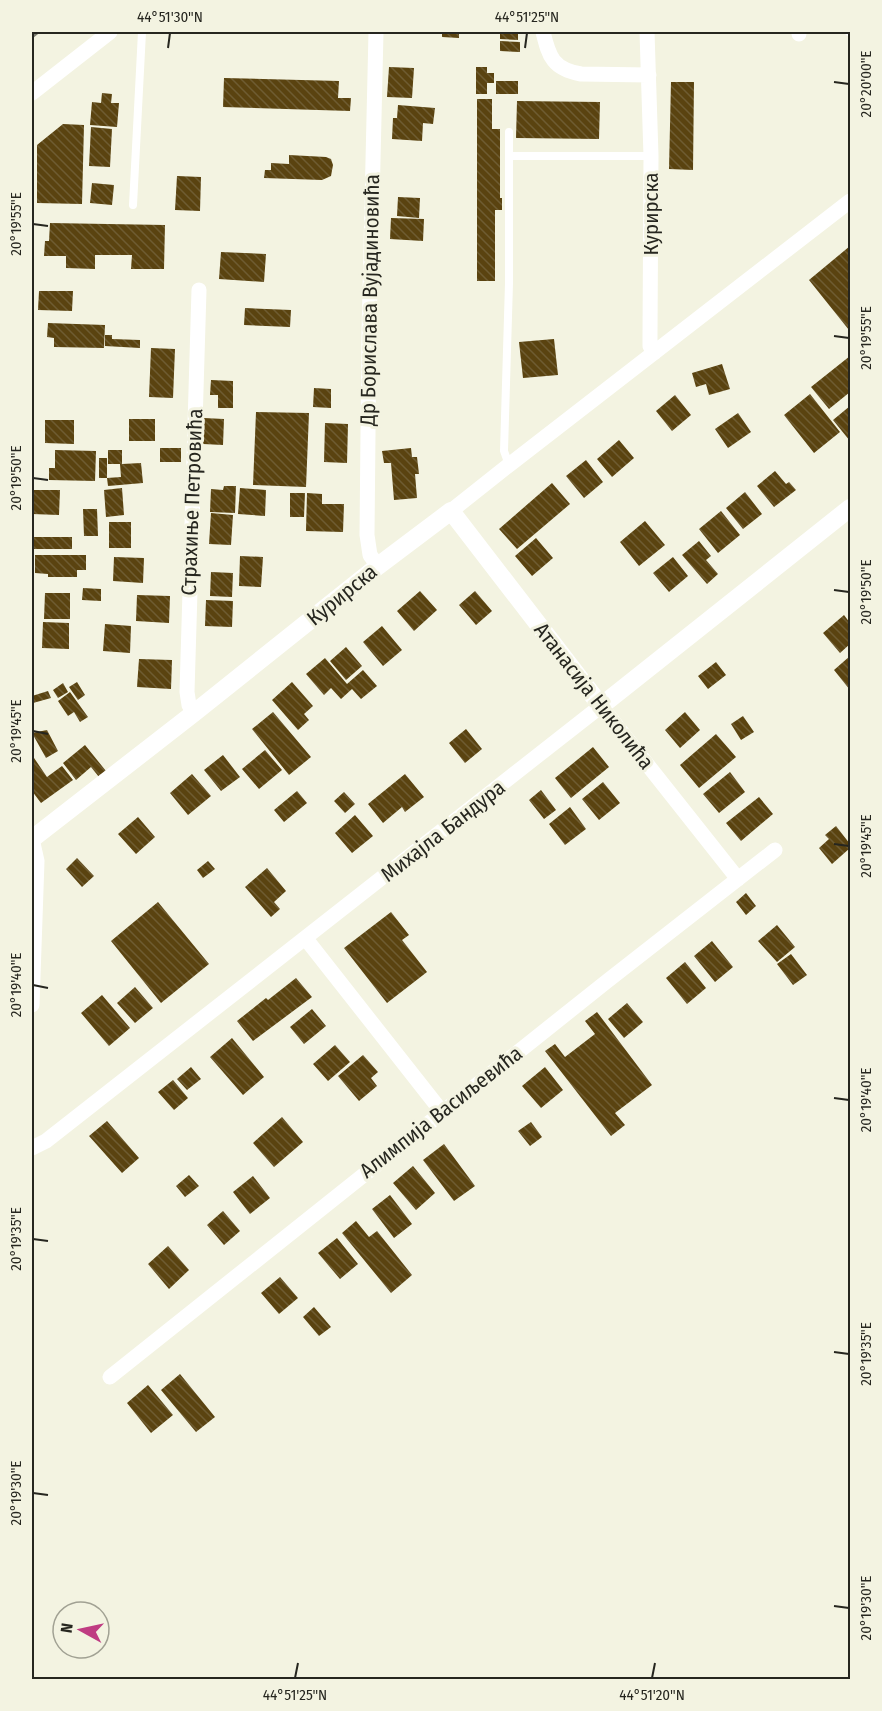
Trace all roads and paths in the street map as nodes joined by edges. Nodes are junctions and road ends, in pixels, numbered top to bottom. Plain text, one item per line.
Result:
1 (110, 32) edge
2 (141, 32) edge
3 (376, 32) edge
4 (543, 32) edge
5 (647, 32) edge
6 (649, 75) junction
7 (32, 93) edge
8 (509, 132) dead end
9 (509, 156) junction
10 (651, 156) junction
11 (850, 201) edge
12 (133, 205) dead end
13 (199, 290) dead end
14 (654, 353) junction
15 (508, 465) junction
16 (850, 508) edge
17 (451, 511) junction
18 (378, 566) junction
19 (601, 706) junction
20 (194, 713) junction
21 (32, 839) edge
22 (775, 850) dead end
23 (738, 879) junction
24 (306, 939) junction
25 (32, 1005) edge
26 (442, 1112) junction
27 (32, 1148) edge
28 (110, 1377) dead end

1 - 7 street
2 - 12 lane
3 - 18 street, Др Борислава Вујадиновића
4 - 6 street
5 - 6 street, Курирска
6 - 10 street, Курирска
8 - 9 lane
9 - 10 lane
9 - 15 lane
10 - 14 street, Курирска
11 - 14 street, Курирска
13 - 20 street, Страхиње Петровића
14 - 15 street, Курирска
15 - 17 street, Курирска
16 - 19 street, Михајла Бандура
17 - 18 street, Курирска
17 - 19 street, Атанасија Николића
18 - 20 street, Курирска
19 - 23 street, Атанасија Николића
19 - 24 street, Михајла Бандура
20 - 21 street, Курирска
21 - 25 street
22 - 23 street, Алимпија Васиљевића
23 - 26 street, Алимпија Васиљевића
24 - 26 street
24 - 27 street, Михајла Бандура
26 - 28 street, Алимпија Васиљевића

